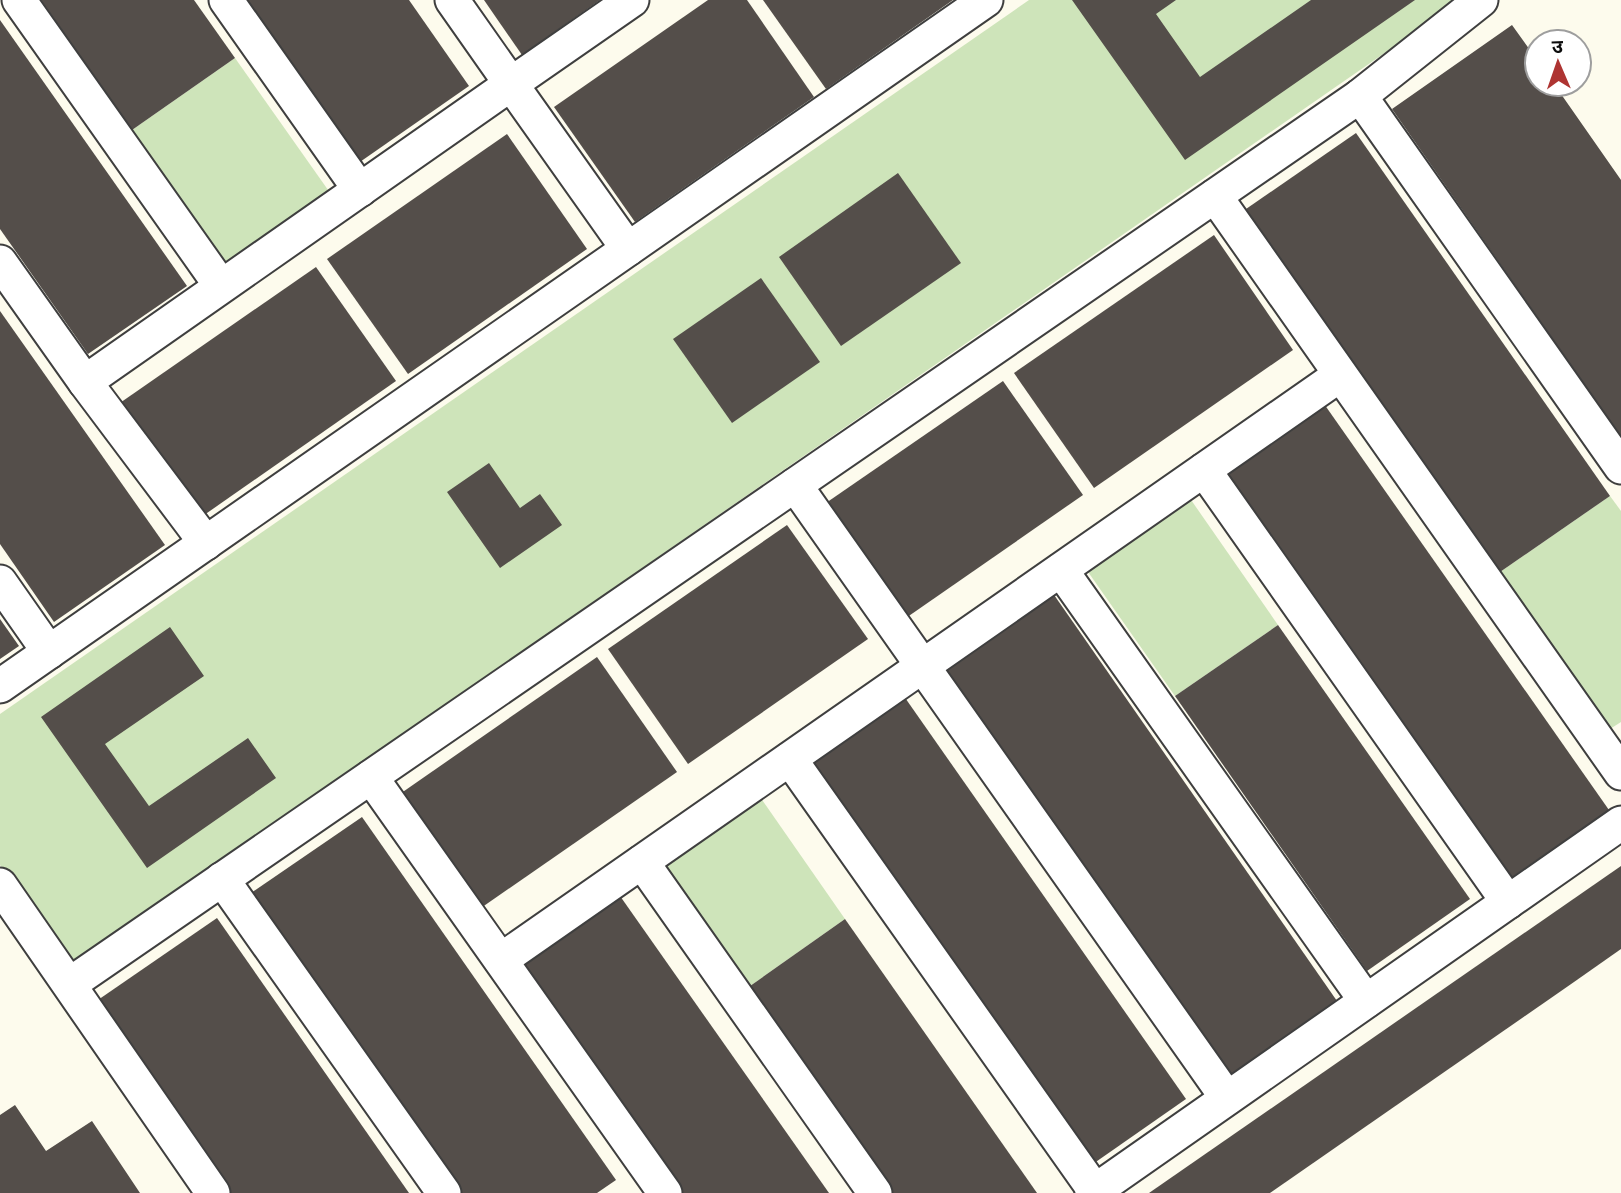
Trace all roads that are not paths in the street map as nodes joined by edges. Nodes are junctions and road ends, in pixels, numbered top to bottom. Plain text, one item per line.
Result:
1 (19, 0) edge
2 (226, 0) edge
3 (452, 0) edge
4 (632, 0) edge
5 (986, 0) edge
6 (1481, 0) edge
7 (511, 84) junction
8 (1360, 96) junction
9 (360, 190) junction
10 (1215, 196) junction
11 (628, 249) junction
12 (0, 262) edge
13 (221, 286) junction
14 (1340, 375) junction
15 (85, 382) junction
16 (1621, 467) edge
17 (1204, 470) junction
18 (795, 485) junction
19 (206, 543) junction
20 (1061, 570) junction
21 (0, 582) edge
22 (49, 652) junction
23 (922, 666) junction
24 (0, 686) edge
25 (790, 759) junction
26 (1621, 772) edge
27 (372, 777) junction
28 (1621, 823) edge
29 (642, 862) junction
30 (222, 879) junction
31 (0, 885) edge
32 (1508, 902) junction
33 (501, 960) junction
34 (70, 984) junction
35 (1366, 1002) junction
36 (1227, 1098) junction
37 (1093, 1192) edge
38 (213, 1193) edge
39 (444, 1193) edge
40 (665, 1193) edge
41 (875, 1193) edge

1 - 13 street
2 - 9 street
3 - 7 street
4 - 7 street
5 - 11 street
6 - 8 street
7 - 9 street
7 - 11 street
8 - 10 street
8 - 16 street
9 - 13 street
10 - 14 street
10 - 18 street
11 - 19 street
12 - 15 street
13 - 15 street
14 - 17 street
14 - 26 street
15 - 19 street
17 - 20 street
17 - 32 street
18 - 23 street
18 - 27 street
19 - 22 street
20 - 23 street
20 - 35 street
21 - 22 street
22 - 24 street
23 - 25 street
23 - 36 street
25 - 29 street
25 - 37 street
27 - 30 street
27 - 33 street
28 - 32 street
29 - 33 street
29 - 41 street
30 - 34 street
30 - 39 street
31 - 34 street
32 - 35 street
33 - 40 street
34 - 38 street
35 - 36 street
36 - 37 street

